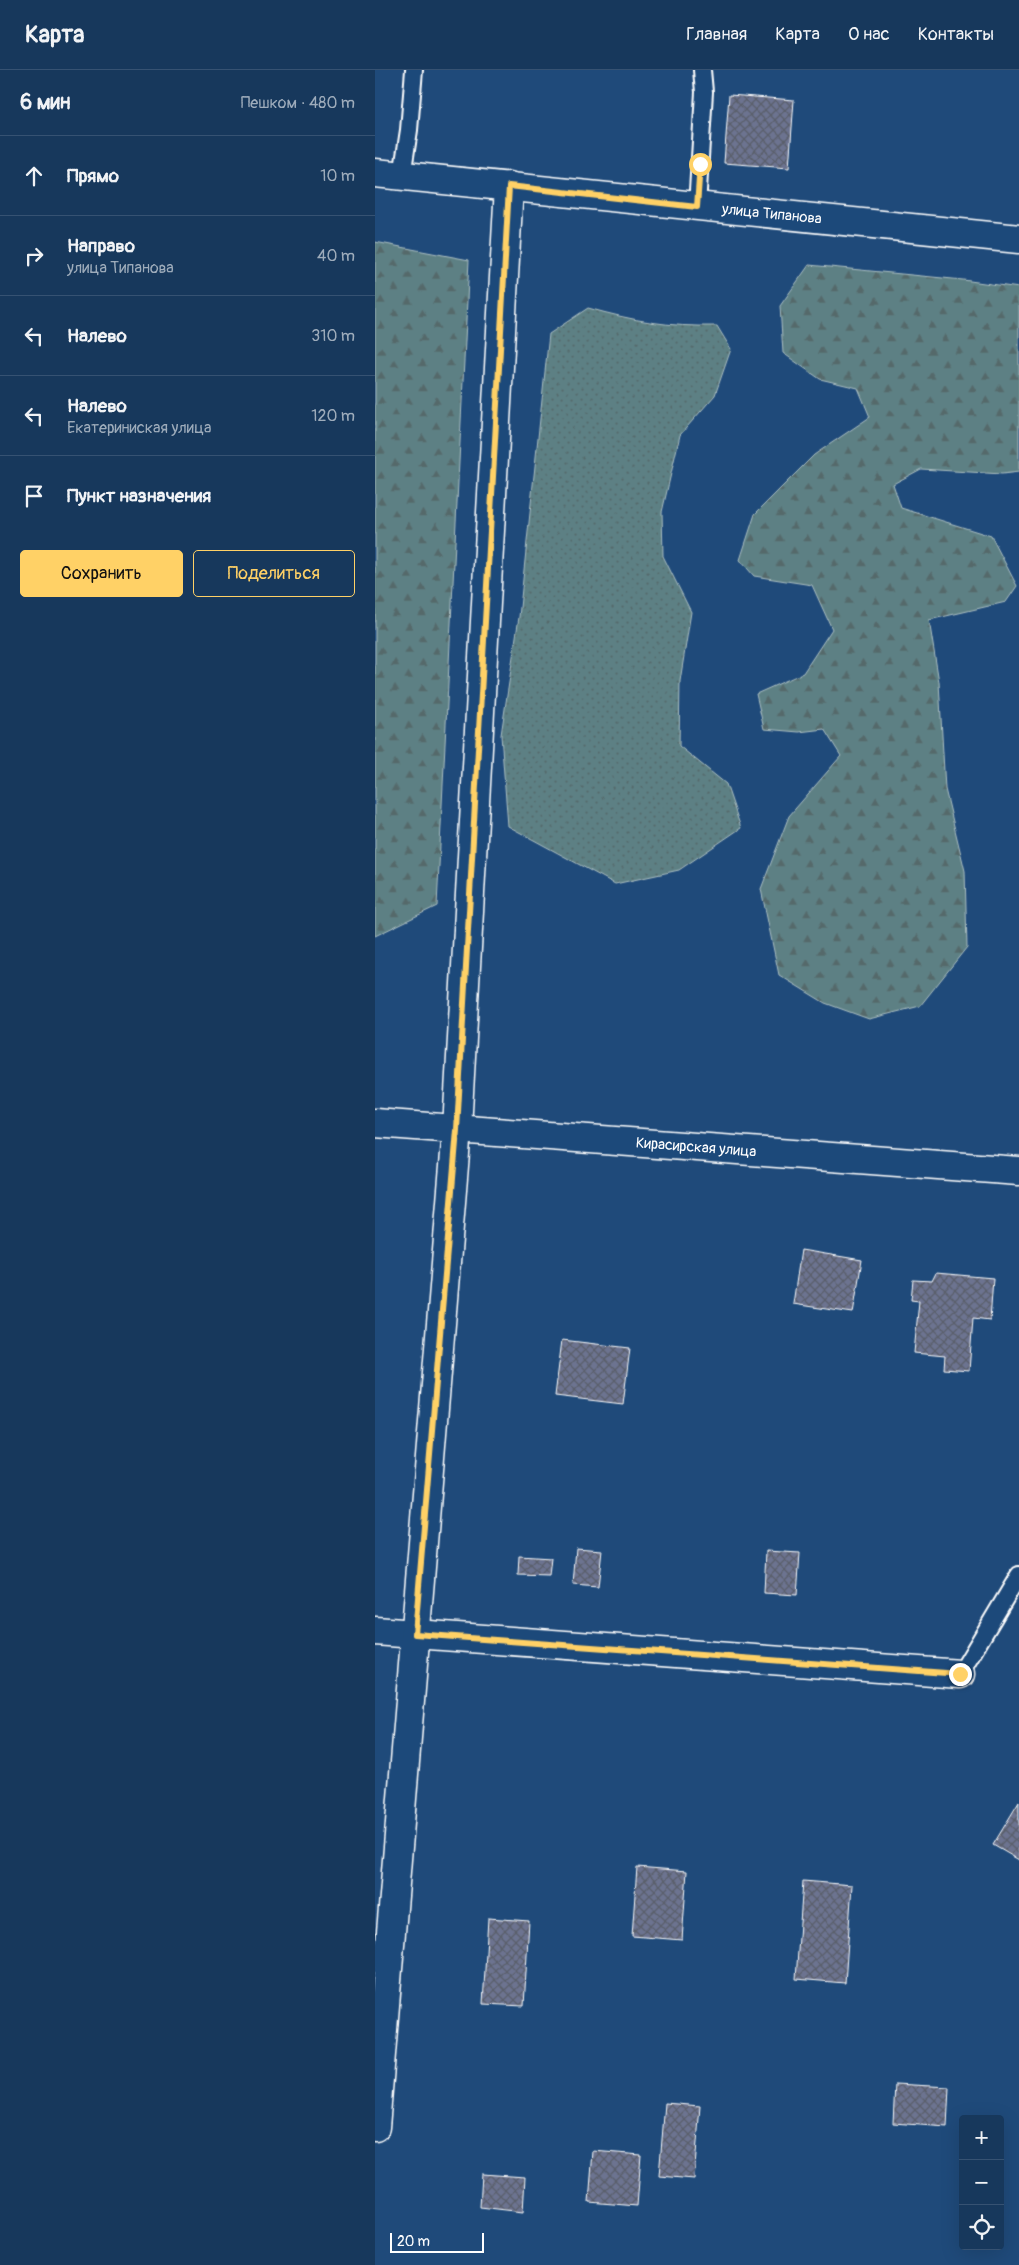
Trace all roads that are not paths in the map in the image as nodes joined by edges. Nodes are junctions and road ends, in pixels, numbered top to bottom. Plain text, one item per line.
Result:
1 (414, 70) edge
2 (702, 70) edge
3 (375, 173) edge
4 (402, 176) junction
5 (509, 186) junction
6 (697, 207) junction
7 (1019, 239) edge
8 (375, 1123) edge
9 (457, 1130) junction
10 (1019, 1171) edge
11 (1019, 1575) edge
12 (375, 1631) edge
13 (415, 1634) junction
14 (960, 1674) joint
15 (375, 2127) edge

1 - 4 lane
2 - 6 lane
3 - 4 street, улица Типанова
4 - 5 street, улица Типанова
5 - 6 street, улица Типанова
5 - 9 street
6 - 7 street, улица Типанова
8 - 9 street, Кирасирская улица
9 - 10 street, Кирасирская улица
9 - 13 street
11 - 14 lane
12 - 13 street
13 - 14 street
13 - 15 street

